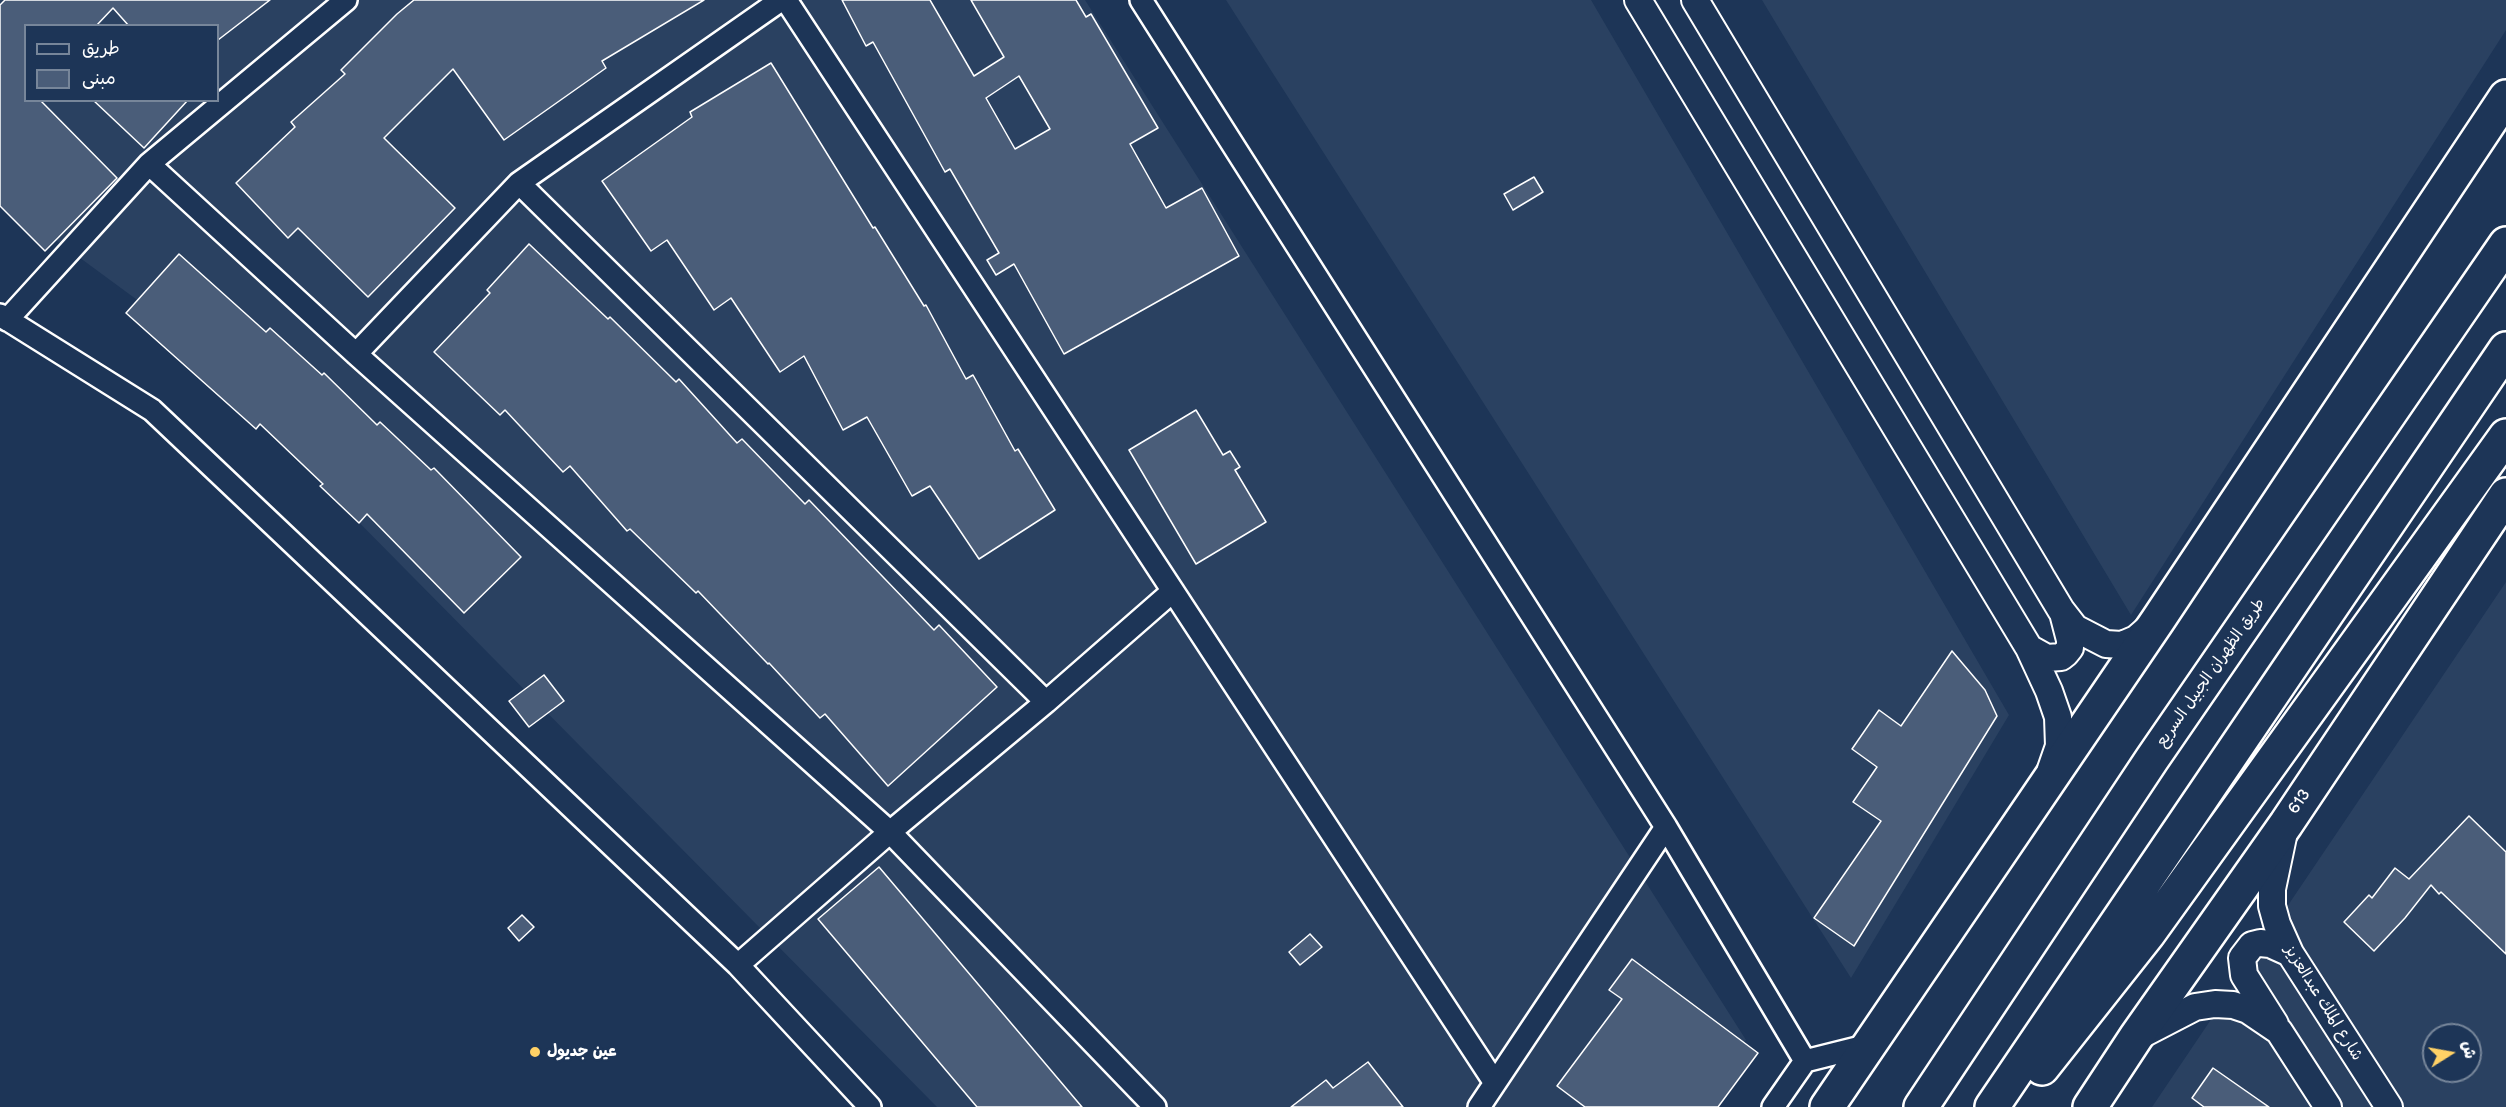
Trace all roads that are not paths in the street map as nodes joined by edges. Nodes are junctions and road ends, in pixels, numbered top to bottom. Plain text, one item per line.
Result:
1 (346, 0) edge
2 (781, 0) edge
3 (786, 0) edge
4 (1140, 0) edge
5 (1638, 0) edge
6 (1695, 0) edge
7 (2506, 97) edge
8 (149, 164) junction
9 (519, 183) junction
10 (2506, 244) edge
11 (3, 318) edge
12 (2506, 349) edge
13 (356, 354) junction
14 (2506, 436) edge
15 (2506, 495) edge
16 (1173, 591) junction
17 (2061, 610) junction
18 (2158, 620) junction
19 (2029, 648) junction
20 (1046, 702) junction
21 (2043, 791) junction
22 (2286, 824) junction
23 (1666, 827) junction
24 (890, 832) junction
25 (2290, 953) junction
26 (738, 964) junction
27 (2279, 1031) junction
28 (2136, 1037) junction
29 (1869, 1045) junction
30 (1805, 1061) junction
31 (1495, 1083) junction
32 (870, 1107) edge
33 (1155, 1107) edge
34 (1479, 1107) edge
35 (1773, 1107) edge
36 (1827, 1107) edge
37 (1921, 1107) edge
38 (1992, 1107) edge
39 (2011, 1107) edge
40 (2090, 1107) edge
41 (2328, 1107) edge
42 (2389, 1107) edge

1 - 8 street
2 - 9 street
3 - 16 street
4 - 23 street
5 - 19 street
6 - 17 street
7 - 18 main road
8 - 11 street
8 - 13 street
9 - 13 street
9 - 20 street
10 - 37 main road, طريق الظهران الجبيل السريع
11 - 26 street
12 - 38 main road
13 - 24 street
14 - 39 main road
15 - 22 main road, 613
16 - 20 street
16 - 31 street
17 - 18 street
17 - 19 street
18 - 21 main road
19 - 21 street
20 - 24 street
21 - 29 main road
22 - 25 street, شارع الملك عبدالعزيز
22 - 28 main road, 613
23 - 30 street
23 - 31 street
24 - 26 street
24 - 33 street
25 - 27 street
25 - 42 street, شارع الملك عبدالعزيز
26 - 32 street
27 - 28 street
27 - 41 street
28 - 40 main road, 613
29 - 30 street
29 - 36 main road
30 - 35 street
31 - 34 street

